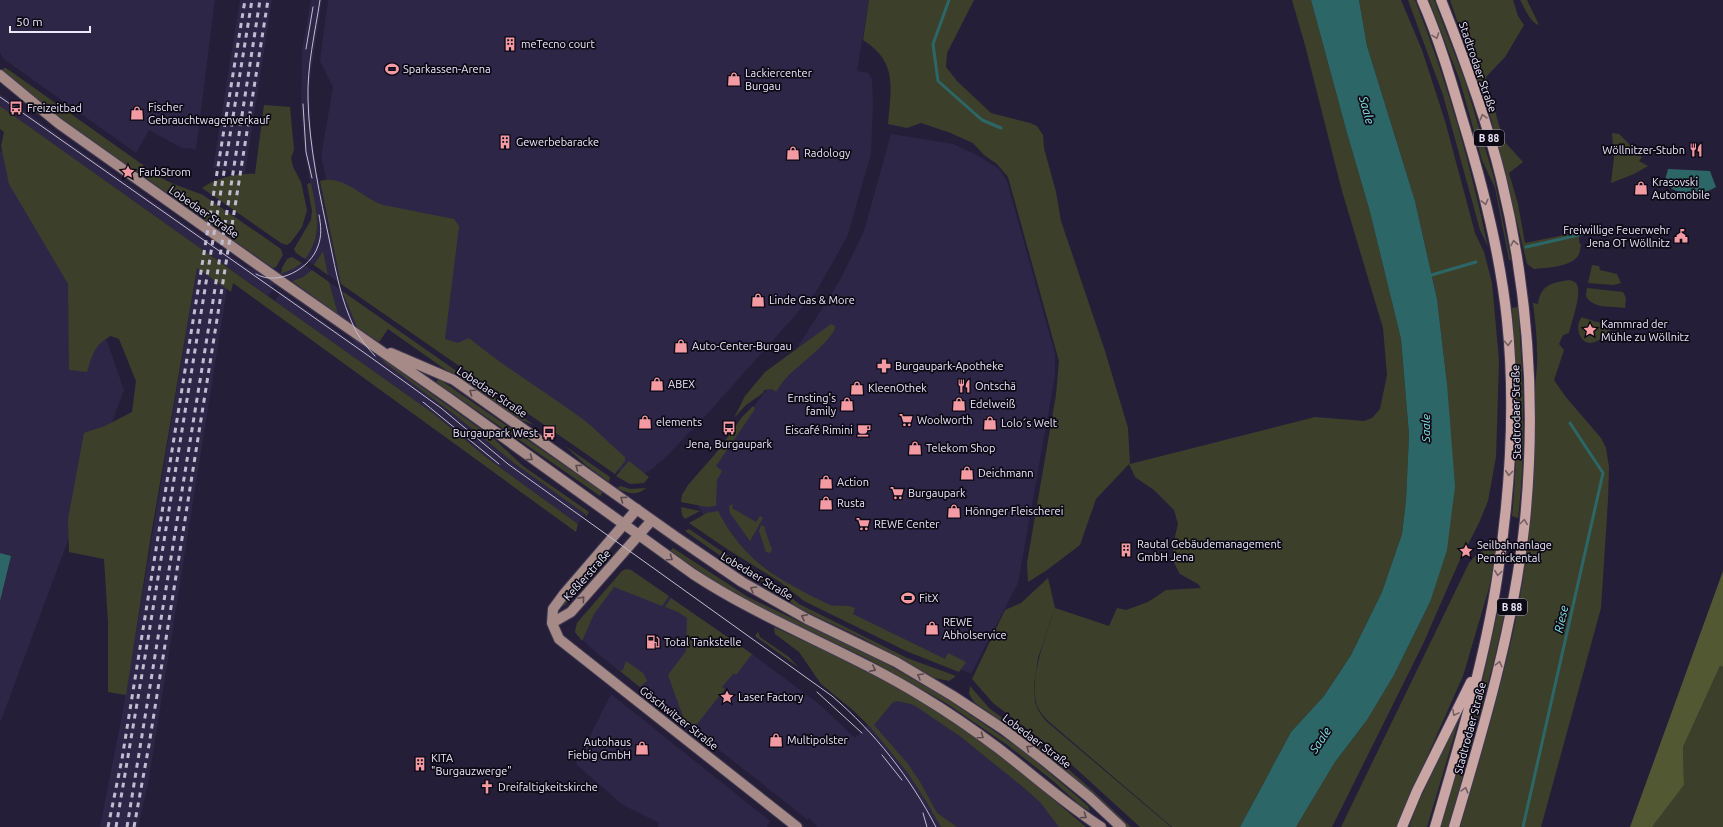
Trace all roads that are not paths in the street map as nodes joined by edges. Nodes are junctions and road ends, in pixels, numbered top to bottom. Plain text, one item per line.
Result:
1 (1422, 0) edge
2 (1441, 0) edge
3 (0, 75) edge
4 (379, 349) junction
5 (637, 509) junction
6 (652, 520) junction
7 (624, 524) junction
8 (638, 535) junction
9 (552, 623) junction
10 (1479, 666) junction
11 (798, 827) edge
12 (1101, 827) edge
13 (1121, 827) edge
14 (1402, 827) edge
15 (1435, 827) edge
16 (1454, 827) edge

1 -> 10 main road, Stadtrodaer Straße / B 88
16 -> 2 main road, Stadtrodaer Straße / B 88
3 - 4 main road, Lobedaer Straße
5 -> 4 main road, Lobedaer Straße
4 -> 7 main road, Lobedaer Straße
5 - 6 main road, Lobedaer Straße
5 - 7 main road, Keßlerstraße
6 - 8 main road, Keßlerstraße
13 -> 6 main road, Lobedaer Straße
7 - 8 main road, Lobedaer Straße
7 - 9 main road, Keßlerstraße
9 -> 8 main road, Keßlerstraße
8 -> 12 main road, Lobedaer Straße
9 - 11 main road, Göschwitzer Straße
10 -> 14 main road
10 - 15 main road, Stadtrodaer Straße / B 88

